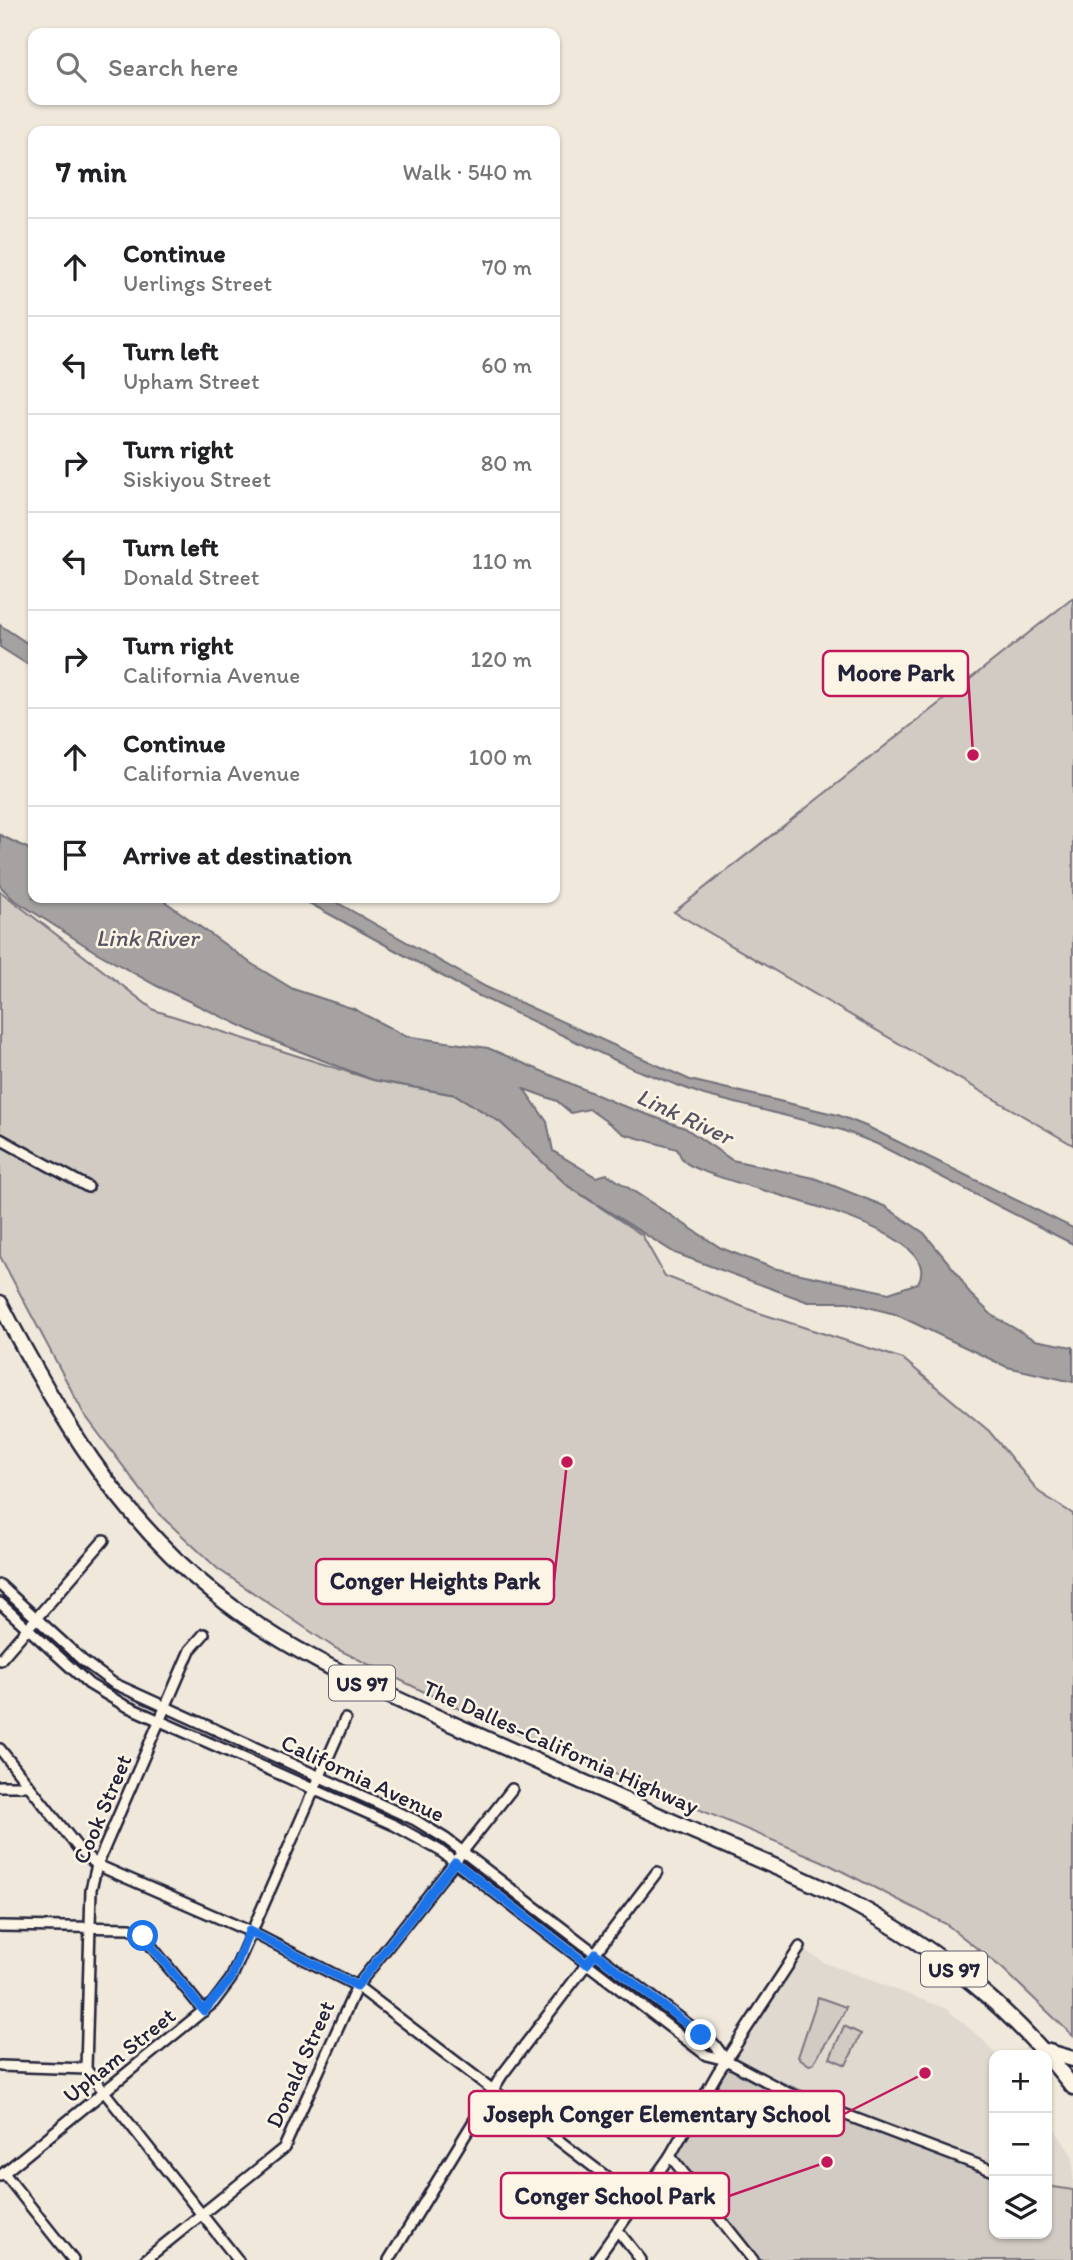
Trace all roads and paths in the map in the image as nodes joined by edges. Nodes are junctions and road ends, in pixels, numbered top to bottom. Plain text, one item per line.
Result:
1 (0, 1139) edge
2 (88, 1187) dead end
3 (0, 1303) edge
4 (104, 1540) dead end
5 (0, 1585) edge
6 (0, 1603) edge
7 (36, 1618) junction
8 (28, 1629) junction
9 (204, 1634) dead end
10 (0, 1660) edge
11 (166, 1709) junction
12 (345, 1719) dead end
13 (160, 1722) junction
14 (0, 1749) edge
15 (319, 1777) junction
16 (0, 1786) edge
17 (29, 1786) junction
18 (512, 1789) dead end
19 (313, 1790) junction
20 (463, 1852) junction
21 (455, 1862) junction
22 (97, 1865) junction
23 (657, 1872) dead end
24 (0, 1926) edge
25 (91, 1926) junction
26 (249, 1931) junction
27 (800, 1947) dead end
28 (595, 1953) junction
29 (587, 1964) junction
30 (357, 1986) junction
31 (204, 2011) junction
32 (1044, 2050) edge
33 (1052, 2053) edge
34 (1073, 2059) edge
35 (726, 2060) junction
36 (1052, 2060) edge
37 (0, 2066) edge
38 (86, 2069) junction
39 (1073, 2087) edge
40 (492, 2090) junction
41 (103, 2092) junction
42 (670, 2156) junction
43 (989, 2169) edge
44 (2, 2175) edge
45 (638, 2201) junction
46 (202, 2216) junction
47 (618, 2231) junction
48 (73, 2260) edge
49 (145, 2260) edge
50 (238, 2260) edge
51 (390, 2260) edge
52 (596, 2260) edge
53 (641, 2260) edge
54 (753, 2260) edge

1 - 2 street
3 - 32 highway, The Dalles-California Highway / US 97
4 - 7 street
5 - 7 street, California Avenue
6 - 8 street, California Avenue
7 - 8 street
7 - 11 street, California Avenue
8 - 10 street
8 - 13 street, California Avenue
9 - 11 street, Cook Street
11 - 13 street, Cook Street
11 - 15 street, California Avenue
12 - 15 street, Upham Street
13 - 19 street, California Avenue
13 - 22 street, Cook Street
14 - 17 street
15 - 19 street, Upham Street
15 - 20 street, California Avenue
16 - 17 street
17 - 22 street
18 - 20 street, Donald Street
19 - 21 street, California Avenue
19 - 26 street, Upham Street
20 - 21 street, Donald Street
20 - 28 street, California Avenue
21 - 29 street, California Avenue
21 - 30 street, Donald Street
22 - 25 street, Cook Street
22 - 26 street
23 - 28 street
24 - 25 street
25 - 31 street
25 - 38 street, Cook Street
26 - 30 street
26 - 31 street, Upham Street
27 - 35 street
28 - 29 street
28 - 35 street, California Avenue
29 - 35 street, California Avenue
29 - 40 street
30 - 40 street
30 - 46 street, Donald Street
31 - 41 street, Upham Street
33 - 34 highway
35 - 42 street
35 - 43 street, California Avenue
36 - 39 highway, The Dalles-California Highway / US 97
37 - 38 street
38 - 41 street
40 - 45 street
40 - 51 street
41 - 44 street, Upham Street
41 - 46 street
42 - 45 street
42 - 54 street
44 - 48 street
45 - 47 street
46 - 49 street, Donald Street
46 - 50 street
47 - 52 street
47 - 53 street

